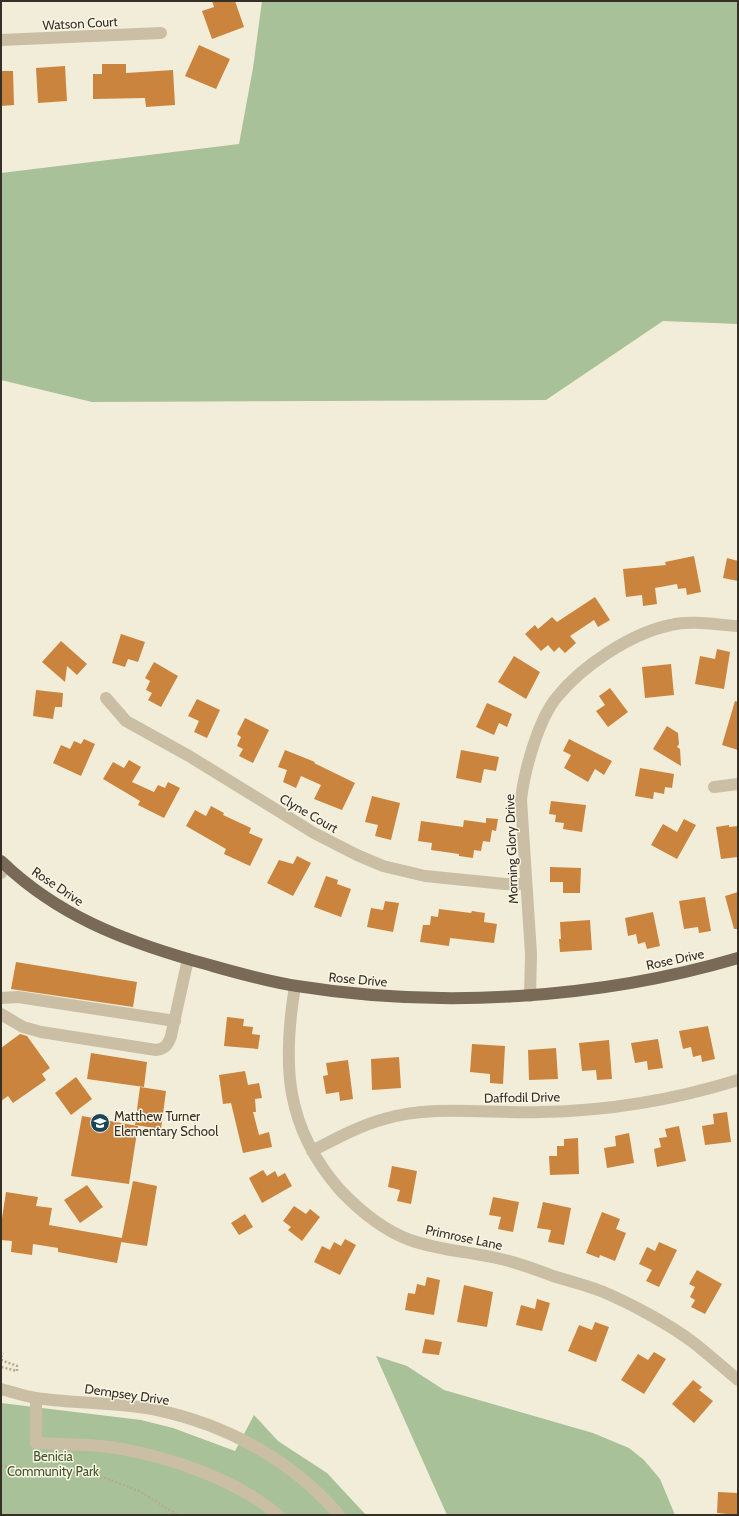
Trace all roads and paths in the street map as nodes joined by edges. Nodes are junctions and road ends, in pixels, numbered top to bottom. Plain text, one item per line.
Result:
1 (161, 33) dead end
2 (1, 40) edge
3 (738, 626) edge
4 (106, 698) dead end
5 (738, 784) edge
6 (714, 787) dead end
7 (3, 867) edge
8 (526, 884) junction
9 (738, 958) edge
10 (188, 959) junction
11 (295, 986) junction
12 (530, 996) junction
13 (1, 998) edge
14 (1, 1014) edge
15 (175, 1021) junction
16 (738, 1080) edge
17 (312, 1151) junction
18 (3, 1353) dead end
19 (1, 1357) edge
20 (1, 1360) edge
21 (1, 1367) edge
22 (738, 1380) edge
23 (1, 1389) edge
24 (36, 1398) junction
25 (1, 1466) edge
26 (336, 1514) edge
27 (178, 1515) edge
28 (278, 1515) edge

1 - 2 street, Watson Court
3 - 8 street, Morning Glory Drive
4 - 8 street, Clyne Court
5 - 6 street
7 - 10 main road, Rose Drive
8 - 12 street, Morning Glory Drive
9 - 12 main road, Rose Drive
10 - 11 main road, Rose Drive
10 - 15 street
11 - 12 main road, Rose Drive
11 - 17 street, Primrose Lane
13 - 15 street
14 - 15 street
16 - 17 street, Daffodil Drive
17 - 22 street, Primrose Lane
18 - 19 path
20 - 21 path
23 - 24 street, Dempsey Drive
24 - 26 street, Dempsey Drive
24 - 28 street
25 - 27 path

